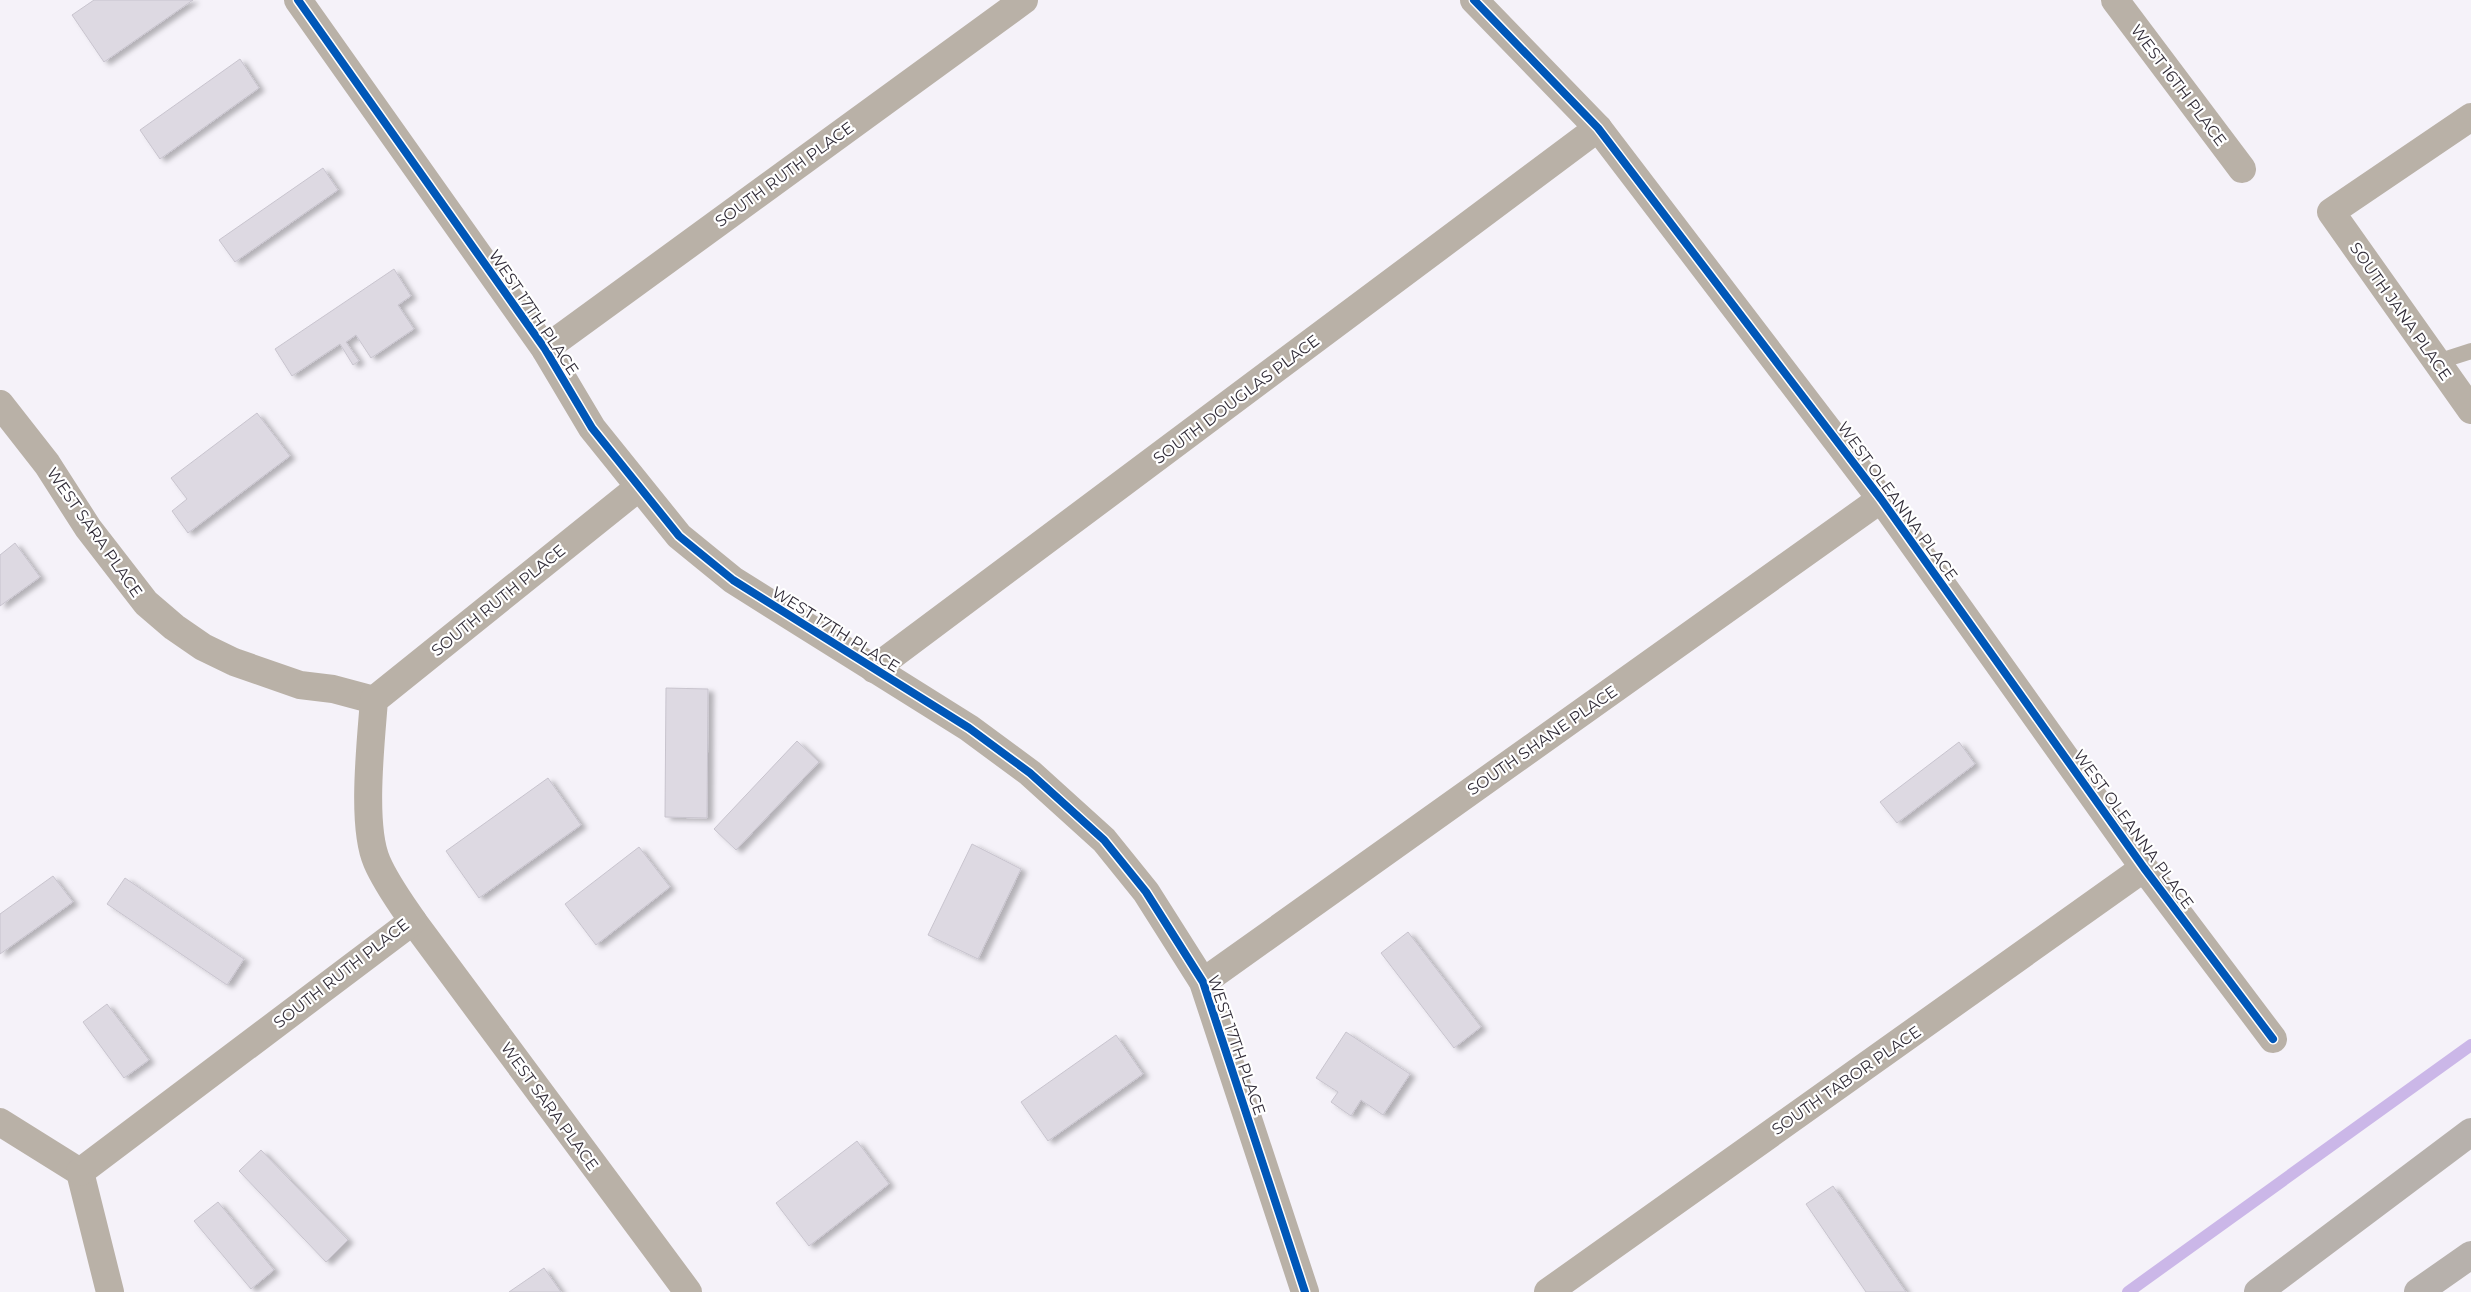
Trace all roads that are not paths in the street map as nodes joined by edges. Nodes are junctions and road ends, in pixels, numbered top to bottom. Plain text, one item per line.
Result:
1 (298, 0) edge
2 (1024, 0) edge
3 (1474, 0) edge
4 (2115, 0) edge
5 (2471, 117) edge
6 (1598, 128) junction
7 (2242, 169) dead end
8 (545, 349) junction
9 (2471, 351) edge
10 (2437, 362) junction
11 (0, 404) edge
12 (2471, 410) edge
13 (638, 488) junction
14 (1882, 499) junction
15 (874, 670) junction
16 (374, 700) junction
17 (2144, 868) junction
18 (413, 921) junction
19 (1204, 982) junction
20 (2273, 1039) dead end
21 (0, 1122) edge
22 (2471, 1132) edge
23 (80, 1172) junction
24 (2471, 1255) edge
25 (110, 1292) edge
26 (688, 1292) edge
27 (1305, 1292) edge
28 (1548, 1292) edge
29 (2258, 1292) edge
30 (2418, 1292) edge

1 - 8 street, WEST 17TH PLACE
2 - 8 street, SOUTH RUTH PLACE
3 - 6 street, WEST OLEANNA PLACE
4 - 7 street, WEST 16TH PLACE
5 - 10 street, SOUTH JANA PLACE
6 - 14 street, WEST OLEANNA PLACE
6 - 15 street, SOUTH DOUGLAS PLACE
8 - 13 street, WEST 17TH PLACE
9 - 10 lane
10 - 12 street, SOUTH JANA PLACE
11 - 16 street, WEST SARA PLACE
13 - 15 street, WEST 17TH PLACE
13 - 16 street, SOUTH RUTH PLACE
14 - 17 street, WEST OLEANNA PLACE
14 - 19 street, SOUTH SHANE PLACE
15 - 19 street, WEST 17TH PLACE
16 - 18 street, SOUTH RUTH PLACE
17 - 20 street, WEST OLEANNA PLACE
17 - 28 street, SOUTH TABOR PLACE
18 - 23 street, SOUTH RUTH PLACE
18 - 26 street, WEST SARA PLACE
19 - 27 street, WEST 17TH PLACE
21 - 23 street
22 - 29 highway
23 - 25 street
24 - 30 highway

